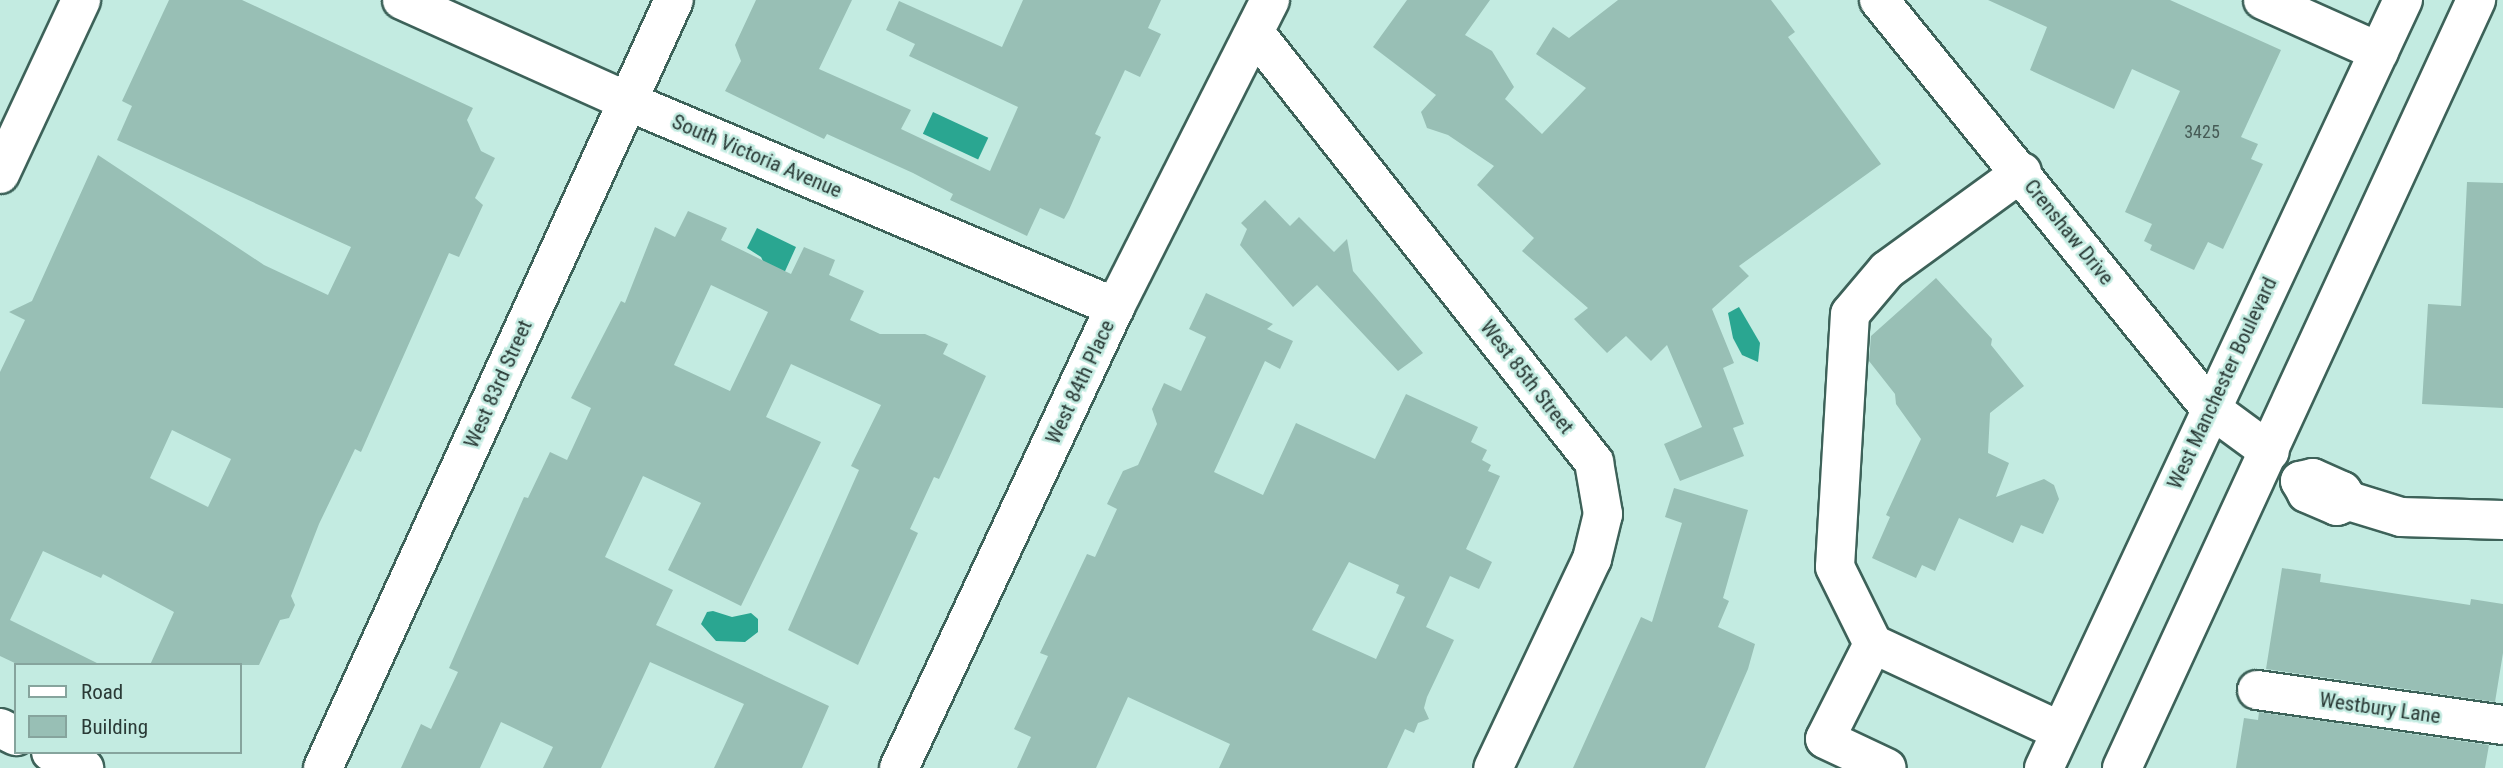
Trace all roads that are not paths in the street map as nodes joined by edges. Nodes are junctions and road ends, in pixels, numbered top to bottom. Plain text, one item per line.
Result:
1 (81, 0) edge
2 (401, 0) edge
3 (674, 0) edge
4 (1879, 0) edge
5 (2263, 0) edge
6 (2403, 0) edge
7 (2476, 0) edge
8 (1263, 16) edge
9 (2379, 52) junction
10 (627, 101) junction
11 (2022, 172) junction
12 (0, 174) edge
13 (1115, 307) junction
14 (2210, 408) junction
15 (2270, 452) junction
16 (2503, 520) edge
17 (1873, 644) junction
18 (2257, 691) dead end
19 (2503, 725) edge
20 (2060, 731) junction
21 (55, 754) edge
22 (84, 768) edge
23 (323, 768) edge
24 (899, 768) edge
25 (1493, 768) edge
26 (1887, 768) edge
27 (2044, 768) edge
28 (2122, 768) edge

1 - 12 street
2 - 10 street, South Victoria Avenue
3 - 10 street, West 83rd Street
4 - 11 street, Crenshaw Drive
5 - 9 street
6 - 9 street, West Manchester Boulevard
7 - 15 street
8 - 13 street, West 84th Place
8 - 25 street, West 85th Street
9 - 14 street, West Manchester Boulevard
10 - 13 street, South Victoria Avenue
10 - 23 street, West 83rd Street
11 - 14 street, Crenshaw Drive
11 - 17 street
13 - 24 street, West 84th Place
14 - 15 street, Crenshaw Drive
14 - 20 street, West Manchester Boulevard
15 - 16 street, Crenshaw Drive
15 - 28 street
17 - 20 street
17 - 26 street
18 - 19 street, Westbury Lane
20 - 27 street, West Manchester Boulevard
21 - 22 street

